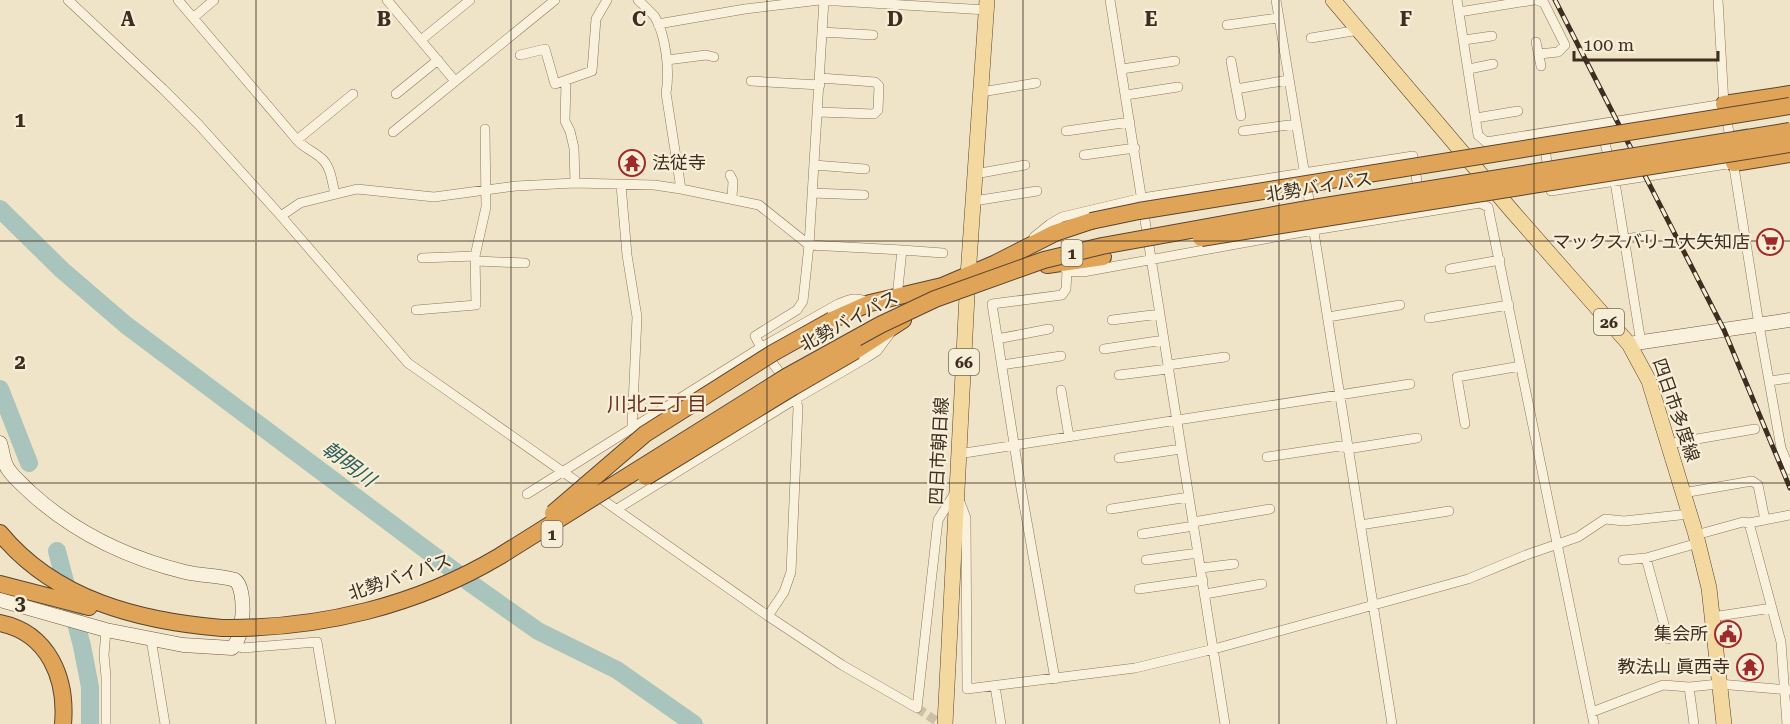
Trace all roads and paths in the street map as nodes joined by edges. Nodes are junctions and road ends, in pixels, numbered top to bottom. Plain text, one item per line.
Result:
1 (68, 0) edge
2 (178, 0) edge
3 (214, 0) edge
4 (387, 0) edge
5 (470, 0) edge
6 (555, 0) edge
7 (607, 0) edge
8 (638, 0) edge
9 (1110, 0) edge
10 (1276, 0) edge
11 (1333, 0) edge
12 (1457, 0) edge
13 (1536, 0) edge
14 (1718, 0) edge
15 (824, 1) edge
16 (987, 5) edge
17 (1459, 12) junction
18 (193, 18) junction
19 (1278, 18) junction
20 (658, 24) junction
21 (1227, 25) dead end
22 (1359, 30) junction
23 (822, 32) junction
24 (873, 35) dead end
25 (1492, 36) dead end
26 (1311, 38) dead end
27 (421, 40) junction
28 (1464, 40) junction
29 (1536, 42) dead end
30 (1539, 54) junction
31 (520, 55) dead end
32 (714, 57) dead end
33 (438, 60) junction
34 (667, 60) junction
35 (1175, 60) dead end
36 (1231, 61) dead end
37 (1493, 64) dead end
38 (1541, 66) dead end
39 (1122, 69) junction
40 (1469, 69) junction
41 (1288, 80) junction
42 (455, 81) junction
43 (566, 81) junction
44 (752, 81) dead end
45 (820, 81) junction
46 (1036, 83) dead end
47 (1178, 87) dead end
48 (1236, 89) junction
49 (981, 92) junction
50 (353, 94) dead end
51 (396, 94) dead end
52 (1790, 94) edge
53 (1126, 95) junction
54 (1724, 104) junction
55 (1790, 106) edge
56 (1518, 111) dead end
57 (818, 112) junction
58 (1241, 116) dead end
59 (1476, 118) junction
60 (1130, 122) junction
61 (1296, 124) junction
62 (1600, 124) junction
63 (485, 129) dead end
64 (1066, 131) dead end
65 (1243, 131) dead end
66 (1790, 131) edge
67 (393, 132) dead end
68 (1542, 133) junction
69 (297, 140) junction
70 (1790, 144) edge
71 (1135, 148) junction
72 (1790, 154) edge
73 (1084, 155) dead end
74 (1734, 163) junction
75 (1546, 164) junction
76 (814, 165) junction
77 (1025, 165) dead end
78 (865, 169) dead end
79 (1481, 173) junction
80 (975, 174) junction
81 (1304, 174) junction
82 (730, 175) dead end
83 (1616, 181) junction
84 (575, 183) junction
85 (1417, 183) junction
86 (621, 185) junction
87 (681, 189) junction
88 (486, 191) junction
89 (1037, 191) dead end
90 (812, 193) junction
91 (335, 194) junction
92 (864, 195) dead end
93 (732, 198) junction
94 (1142, 198) junction
95 (974, 201) junction
96 (1421, 212) junction
97 (280, 216) junction
98 (1502, 216) junction
99 (1314, 230) junction
100 (1651, 235) dead end
101 (1625, 239) junction
102 (810, 245) junction
103 (902, 250) junction
104 (1019, 251) junction
105 (936, 254) dead end
106 (422, 258) dead end
107 (476, 259) junction
108 (1151, 259) junction
109 (1500, 261) junction
110 (525, 263) dead end
111 (1064, 267) junction
112 (1450, 269) dead end
113 (968, 283) junction
114 (897, 297) junction
115 (870, 303) junction
116 (1400, 305) dead end
117 (1509, 305) junction
118 (416, 309) dead end
119 (1160, 314) junction
120 (1328, 317) junction
121 (1429, 318) dead end
122 (1112, 320) dead end
123 (1790, 320) edge
124 (894, 325) junction
125 (1759, 325) junction
126 (1049, 330) dead end
127 (997, 339) junction
128 (1164, 340) junction
129 (1635, 344) junction
130 (760, 348) junction
131 (1104, 349) dead end
132 (1061, 356) dead end
133 (1225, 357) dead end
134 (1002, 365) junction
135 (1521, 366) junction
136 (1168, 367) junction
137 (1119, 375) dead end
138 (1790, 378) edge
139 (1769, 381) junction
140 (1410, 384) dead end
141 (1061, 390) dead end
142 (1339, 394) junction
143 (796, 398) junction
144 (1176, 419) junction
145 (1465, 424) dead end
146 (632, 428) junction
147 (1755, 429) dead end
148 (1790, 432) edge
149 (1779, 434) junction
150 (1069, 437) junction
151 (1417, 438) dead end
152 (0, 443) edge
153 (1668, 444) junction
154 (1015, 445) junction
155 (1347, 447) junction
156 (1181, 449) junction
157 (958, 454) junction
158 (1119, 458) dead end
159 (1267, 458) dead end
160 (1790, 470) edge
161 (563, 471) junction
162 (956, 491) junction
163 (1683, 493) junction
164 (527, 494) dead end
165 (1189, 498) junction
166 (617, 509) junction
167 (1111, 509) dead end
168 (1270, 509) dead end
169 (1449, 511) dead end
170 (1689, 514) junction
171 (1790, 515) edge
172 (1765, 520) junction
173 (1749, 523) junction
174 (0, 524) edge
175 (1193, 524) junction
176 (1360, 525) junction
177 (0, 533) edge
178 (1142, 534) dead end
179 (1697, 539) junction
180 (1557, 544) junction
181 (1198, 553) junction
182 (1646, 558) junction
183 (1146, 560) dead end
184 (1623, 560) dead end
185 (1234, 564) dead end
186 (481, 568) junction
187 (1201, 568) junction
188 (50, 576) junction
189 (1203, 580) junction
190 (0, 584) edge
191 (1262, 584) dead end
192 (1139, 589) dead end
193 (431, 591) junction
194 (1205, 594) junction
195 (79, 599) junction
196 (0, 600) edge
197 (1373, 605) junction
198 (1772, 608) junction
199 (768, 616) junction
200 (1712, 617) junction
201 (0, 623) edge
202 (106, 630) junction
203 (0, 634) edge
204 (151, 639) junction
205 (1668, 639) dead end
206 (236, 645) junction
207 (1214, 649) junction
208 (1055, 679) junction
209 (1719, 684) junction
210 (995, 686) junction
211 (1689, 687) junction
212 (1787, 689) edge
213 (1592, 712) junction
214 (53, 724) edge
215 (63, 724) edge
216 (106, 724) edge
217 (165, 724) edge
218 (331, 724) edge
219 (945, 724) edge
220 (1001, 724) edge
221 (1225, 724) edge
222 (1392, 724) edge
223 (1594, 724) edge
224 (1694, 724) edge
225 (1724, 724) edge
226 (1787, 724) edge

1 - 97 street
2 - 18 street
3 - 18 street
4 - 27 street
5 - 27 street
6 - 42 street
7 - 43 street
8 - 20 street
9 - 39 street
10 - 19 street
11 - 22 main road, 四日市多度線 / 26
12 - 17 street
13 - 17 street
13 - 30 street
14 - 54 street
15 - 16 street
15 - 20 street
15 - 23 street
16 - 49 main road, 四日市朝日線 / 66
17 - 28 street
18 - 69 street
19 - 21 street
19 - 41 street
20 - 34 street
22 - 26 street
22 - 79 main road, 四日市多度線 / 26
23 - 24 street
23 - 45 street
25 - 28 street
27 - 33 street
28 - 40 street
29 - 30 street
30 - 38 street
31 - 43 street
32 - 34 street
33 - 42 street
33 - 51 street
34 - 87 street
35 - 39 street
36 - 48 street
37 - 40 street
39 - 53 street
40 - 59 street
41 - 48 street
41 - 61 street
42 - 67 street
43 - 84 street
44 - 45 street
45 - 57 street
45 - 57 street
46 - 49 street
47 - 53 street
48 - 58 street
49 - 80 main road, 四日市朝日線 / 66
50 - 69 street
52 - 54 highway
53 - 60 street
54 - 62 street
54 - 74 street
55 - 104 highway, 1, bridge
56 - 59 street
57 - 76 street
59 - 68 street
60 - 64 street
60 - 71 street
61 - 65 street
61 - 81 street
62 - 68 street
62 - 83 street
63 - 88 street
66 - 186 highway, 北勢バイパス / 1, bridge
68 - 75 street
69 - 91 street
70 - 111 highway, 1, bridge
71 - 73 street
71 - 94 street
72 - 74 highway
74 - 83 street
74 - 125 street
75 - 79 street
75 - 83 street
76 - 78 street
76 - 90 street
77 - 80 street
79 - 85 street
79 - 98 main road, 四日市多度線 / 26
80 - 95 main road, 四日市朝日線 / 66
81 - 85 street
81 - 94 street
81 - 99 street
82 - 93 street
83 - 101 street
84 - 86 street
84 - 88 street
85 - 96 street
86 - 87 street
86 - 146 street
87 - 93 street
88 - 91 street
88 - 107 street
89 - 95 street
90 - 92 street
90 - 102 street
91 - 97 street
93 - 102 street
94 - 104 street
94 - 108 street
95 - 113 main road, 四日市朝日線 / 66
96 - 98 street
96 - 99 street
97 - 161 street
98 - 109 street
98 - 129 main road, 四日市多度線 / 26
99 - 108 street
99 - 120 street
100 - 101 street
101 - 129 street
102 - 103 street
102 - 130 street
103 - 105 street
103 - 114 street
104 - 113 highway, 1
106 - 107 street
107 - 110 street
107 - 118 street
108 - 111 street
108 - 119 street
109 - 112 street
109 - 117 street
111 - 113 highway, 1
111 - 127 street
113 - 114 highway, 1
113 - 124 highway, 1
113 - 157 main road, 四日市朝日線 / 66
114 - 115 highway, 1
115 - 130 street
115 - 186 highway, 1, bridge
116 - 120 street
117 - 121 street
117 - 135 street
119 - 122 street
119 - 128 street
120 - 142 street
123 - 125 street
124 - 143 street
124 - 193 highway, 1, bridge
125 - 129 street
125 - 139 street
126 - 127 street
127 - 134 street
128 - 131 street
128 - 136 street
129 - 153 main road, 四日市多度線 / 26
130 - 143 street
130 - 146 street
132 - 134 street
133 - 136 street
134 - 154 street
135 - 145 street
135 - 180 street
136 - 137 street
136 - 144 street
138 - 139 street
139 - 149 street
140 - 142 street
141 - 150 street
142 - 144 street
142 - 155 street
143 - 166 street
143 - 199 street
144 - 150 street
144 - 156 street
146 - 161 street
147 - 153 street
148 - 149 street
149 - 160 street
150 - 154 street
151 - 155 street
152 - 206 street
153 - 163 main road, 四日市多度線 / 26
154 - 157 street
154 - 208 street
155 - 159 street
155 - 176 street
156 - 158 street
156 - 165 street
157 - 162 main road, 四日市朝日線 / 66
161 - 164 street
161 - 166 street
162 - 199 street
162 - 210 street
162 - 219 main road, 四日市朝日線 / 66
163 - 170 main road, 四日市多度線 / 26
163 - 172 street
165 - 167 street
165 - 175 street
166 - 199 street
168 - 175 street
169 - 176 street
170 - 179 main road, 四日市多度線 / 26
170 - 180 street
171 - 172 street
172 - 173 street
173 - 179 street
173 - 198 street
174 - 188 highway
175 - 178 street
175 - 181 street
176 - 197 street
177 - 188 highway
179 - 182 street
179 - 200 main road, 四日市多度線 / 26
180 - 197 street
180 - 213 street
181 - 183 street
181 - 187 street
182 - 184 street
182 - 205 street
185 - 187 street
186 - 193 highway, 北勢バイパス / 1, bridge
187 - 189 street
188 - 195 highway
189 - 192 street
189 - 194 street
190 - 195 highway, 1
191 - 194 street
193 - 195 highway, 北勢バイパス / 1, bridge
194 - 207 street
196 - 202 street
197 - 207 street
197 - 222 street
198 - 200 street
198 - 212 street
200 - 209 main road, 四日市多度線 / 26
201 - 215 highway
202 - 204 street
202 - 216 street
203 - 214 highway
204 - 206 street
204 - 217 street
206 - 218 street
207 - 208 street
207 - 221 street
208 - 210 street
209 - 211 street
209 - 212 street
209 - 225 main road, 四日市多度線 / 26
210 - 220 street
211 - 213 street
211 - 224 street
212 - 226 street
213 - 223 street

